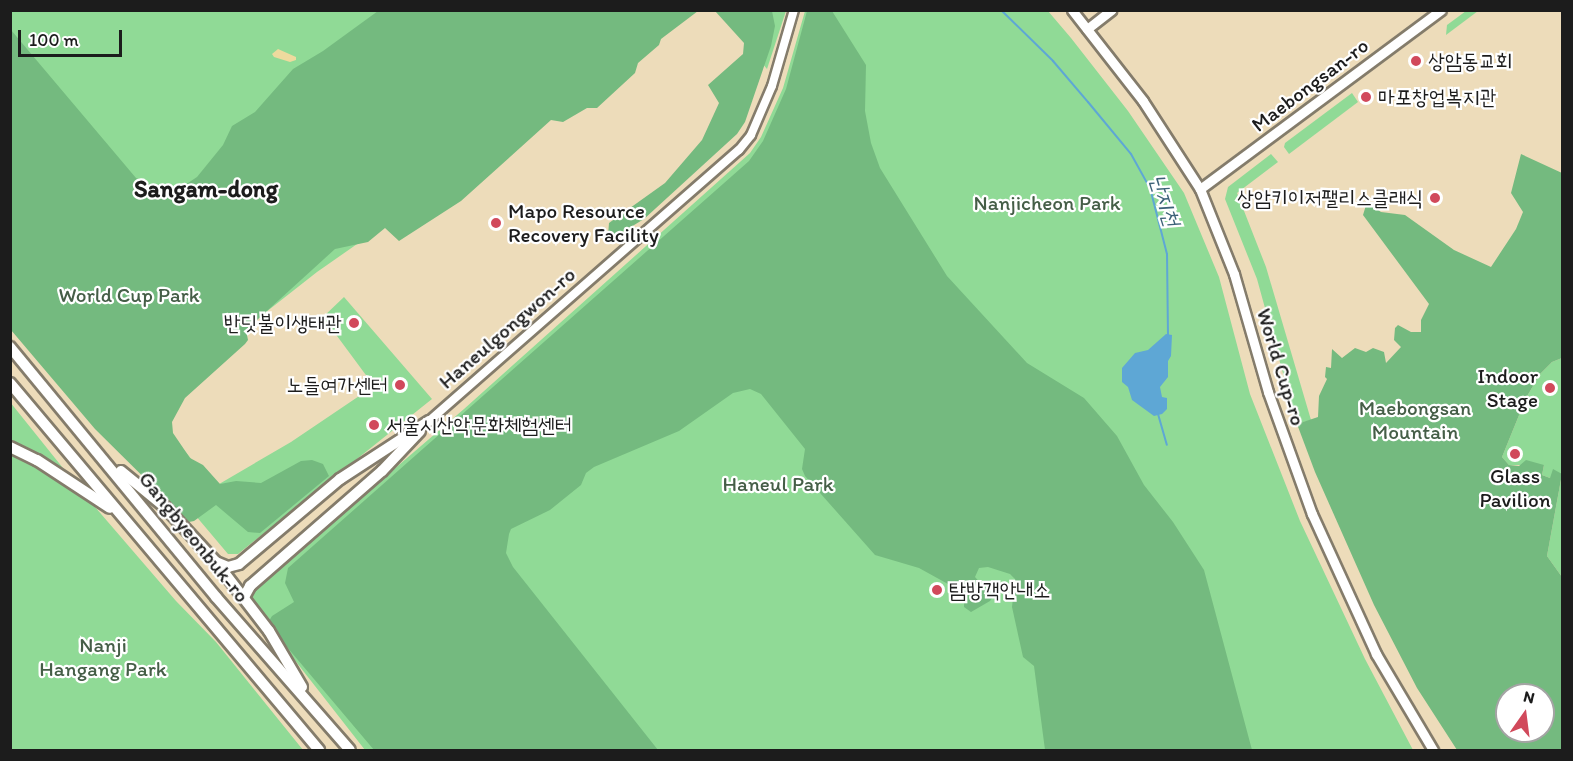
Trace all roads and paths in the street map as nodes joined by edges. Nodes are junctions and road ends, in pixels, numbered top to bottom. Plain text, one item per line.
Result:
1 (794, 10) edge
2 (1072, 10) edge
3 (1111, 10) edge
4 (1441, 10) edge
5 (1087, 29) junction
6 (1200, 189) junction
7 (10, 347) edge
8 (10, 383) edge
9 (429, 421) junction
10 (10, 447) edge
11 (103, 456) junction
12 (372, 456) junction
13 (384, 469) junction
14 (123, 516) junction
15 (216, 562) junction
16 (244, 597) junction
17 (316, 711) junction
18 (318, 750) edge
19 (350, 750) edge
20 (1433, 750) edge

1 - 9 street, Haneulgongwon-ro
2 - 5 main road, World Cup-ro
3 - 5 main road
4 - 6 main road, Maebongsan-ro
5 - 6 main road, World Cup-ro
6 - 20 main road, World Cup-ro
7 - 11 highway, Gangbyeonbuk-ro
8 - 14 highway, Gangbyeonbuk-ro
9 - 12 highway
9 - 13 highway
10 - 14 highway
11 - 15 highway
11 - 17 highway, Gangbyeonbuk-ro
12 - 13 highway
12 - 15 highway
13 - 16 highway
14 - 18 highway, Gangbyeonbuk-ro
15 - 16 highway
16 - 17 highway
17 - 19 highway, Gangbyeonbuk-ro

